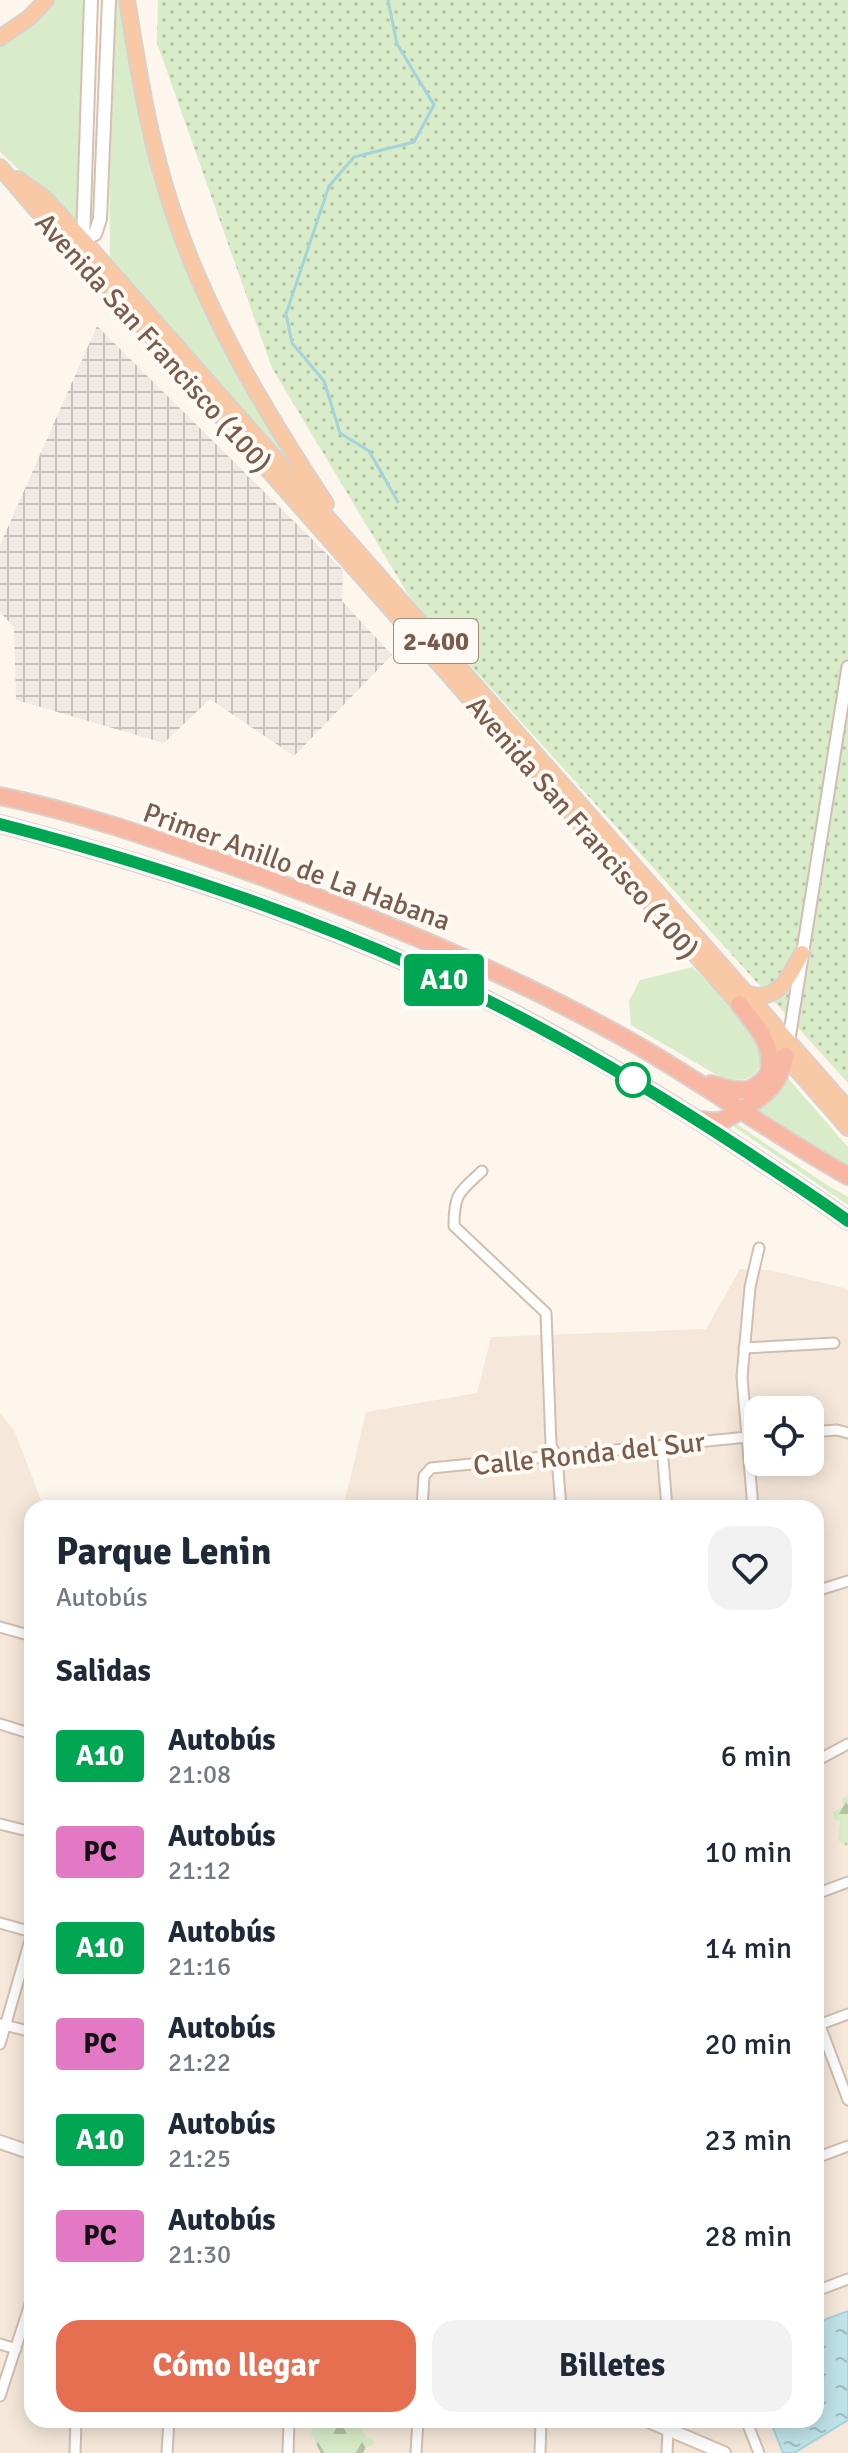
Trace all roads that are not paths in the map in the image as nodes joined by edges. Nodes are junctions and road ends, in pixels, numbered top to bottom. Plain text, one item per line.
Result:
1 (46, 0) edge
2 (91, 0) edge
3 (109, 0) edge
4 (127, 0) edge
5 (0, 38) edge
6 (0, 167) edge
7 (76, 241) junction
8 (350, 541) junction
9 (848, 667) edge
10 (0, 796) edge
11 (0, 824) edge
12 (802, 953) junction
13 (741, 998) junction
14 (786, 1049) junction
15 (768, 1075) junction
16 (694, 1079) junction
17 (848, 1109) edge
18 (742, 1110) junction
19 (697, 1119) junction
20 (848, 1128) edge
21 (482, 1171) dead end
22 (848, 1176) edge
23 (848, 1221) edge
24 (759, 1248) dead end
25 (834, 1343) dead end
26 (744, 1348) junction
27 (744, 1401) edge
28 (824, 1431) edge
29 (848, 1433) edge
30 (744, 1437) edge
31 (662, 1447) junction
32 (557, 1457) junction
33 (750, 1476) edge
34 (422, 1500) edge
35 (560, 1500) edge
36 (666, 1500) edge
37 (752, 1500) edge
38 (848, 1581) edge
39 (824, 1588) edge
40 (0, 1627) edge
41 (24, 1634) edge
42 (0, 1724) edge
43 (24, 1732) edge
44 (848, 1744) edge
45 (824, 1757) edge
46 (0, 1824) edge
47 (24, 1830) edge
48 (848, 1882) edge
49 (824, 1891) edge
50 (0, 1923) edge
51 (24, 1930) edge
52 (24, 1957) edge
53 (848, 2014) edge
54 (824, 2020) edge
55 (3, 2024) edge
56 (24, 2030) edge
57 (824, 2040) edge
58 (0, 2044) edge
59 (848, 2100) edge
60 (0, 2142) edge
61 (848, 2146) edge
62 (24, 2150) edge
63 (824, 2155) edge
64 (848, 2279) edge
65 (824, 2288) edge
66 (24, 2324) edge
67 (0, 2344) edge
68 (16, 2349) junction
69 (0, 2396) edge
70 (76, 2428) edge
71 (169, 2428) edge
72 (289, 2428) edge
73 (418, 2428) edge
74 (541, 2428) edge
75 (671, 2428) edge
76 (677, 2428) edge
77 (749, 2428) edge
78 (75, 2453) edge
79 (167, 2453) edge
80 (288, 2453) edge
81 (416, 2453) edge
82 (540, 2453) edge
83 (667, 2453) edge
84 (724, 2453) edge
85 (759, 2453) edge

1 - 5 highway
2 - 7 main road
3 - 7 main road
4 - 8 highway
6 - 7 highway, Avenida San Francisco (100) / 2-400
7 - 8 highway, Avenida San Francisco (100) / 2-400
7 - 13 highway, Avenida San Francisco (100) / 2-400
8 - 13 highway, Avenida San Francisco (100) / 2-400
9 - 12 street
10 - 16 highway, Primer Anillo de La Habana
11 - 19 highway, Primer Anillo de La Habana
12 - 13 highway
12 - 14 street
13 - 14 highway, Avenida San Francisco (100) / 2-400
13 - 15 highway
14 - 15 highway
14 - 17 highway, Avenida San Francisco (100) / 2-400
14 - 18 highway
14 - 20 highway, Avenida San Francisco (100) / 2-400
15 - 16 highway
16 - 18 highway
18 - 19 highway
18 - 22 highway
19 - 23 highway, Primer Anillo de La Habana
21 - 32 street
24 - 26 street
25 - 26 street
26 - 27 street
28 - 29 street
30 - 31 street, Calle Ronda del Sur
31 - 32 street, Calle Ronda del Sur
31 - 36 street
32 - 34 street, Calle Ronda del Sur
32 - 35 street
33 - 37 street
38 - 39 street
40 - 41 street
42 - 43 street
44 - 45 street
46 - 47 street
48 - 49 street
50 - 51 street
52 - 55 street
53 - 54 street
55 - 56 street
55 - 58 street
57 - 59 street
60 - 62 main road
61 - 63 street
64 - 65 street
66 - 68 street
67 - 68 street
68 - 69 street
70 - 78 street
71 - 79 street
72 - 80 street
73 - 81 street
74 - 82 street
75 - 83 street
76 - 84 main road
77 - 85 street

